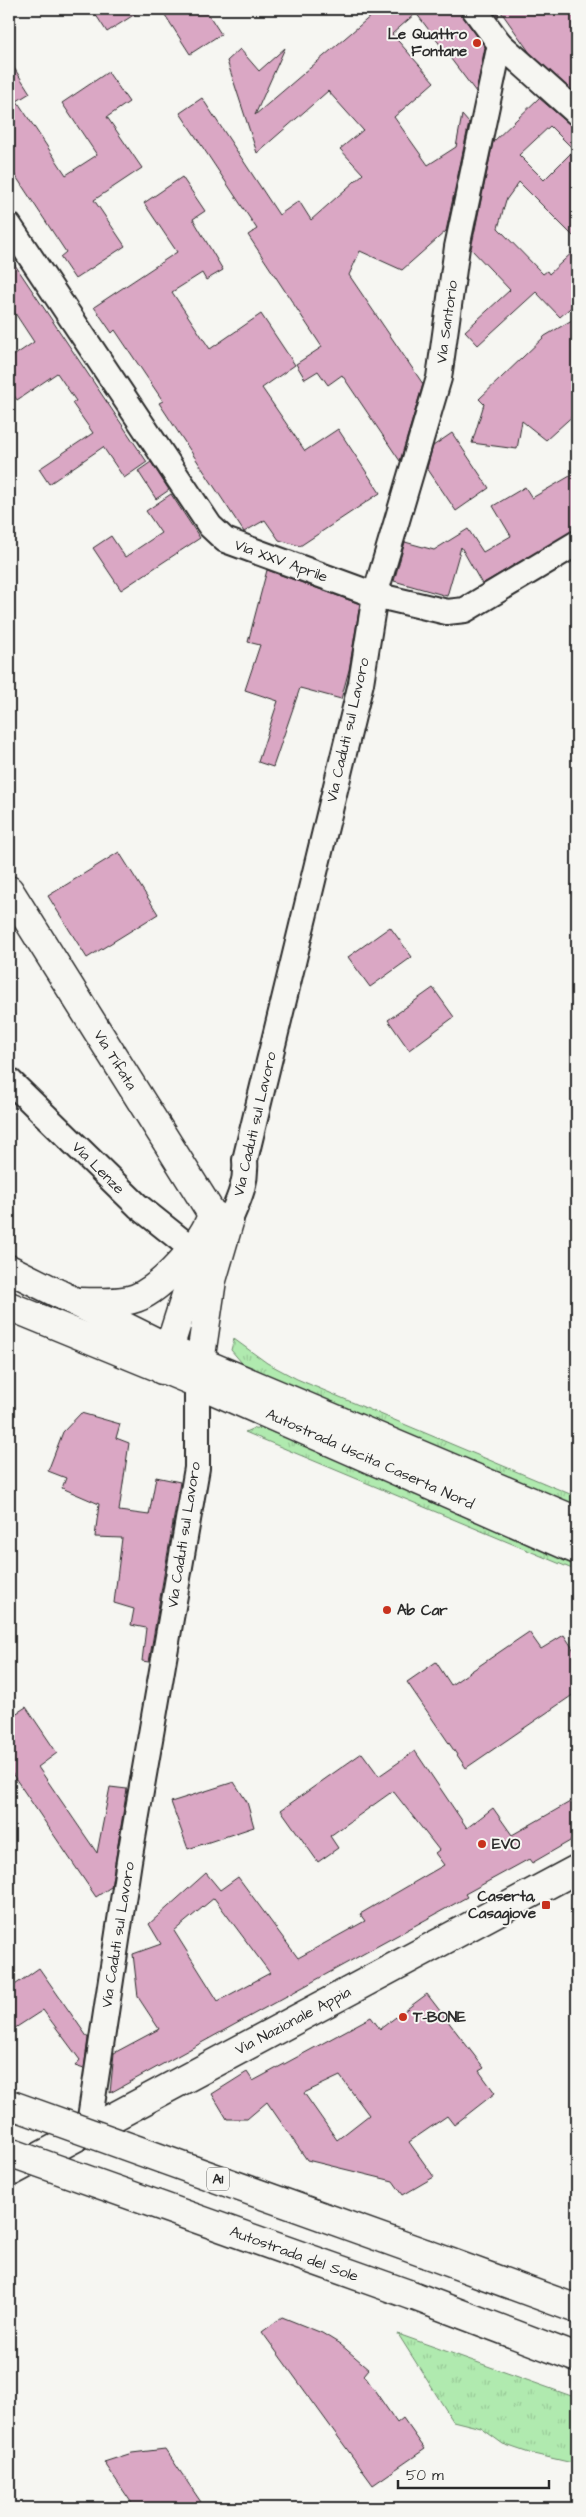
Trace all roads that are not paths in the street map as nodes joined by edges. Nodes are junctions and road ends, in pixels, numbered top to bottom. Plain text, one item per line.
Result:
1 (474, 9) edge
2 (500, 44) junction
3 (577, 113) edge
4 (9, 225) edge
5 (577, 543) edge
6 (375, 595) junction
7 (9, 890) edge
8 (9, 1080) edge
9 (207, 1245) junction
10 (9, 1269) edge
11 (79, 1302) junction
12 (9, 1306) edge
13 (183, 1359) junction
14 (577, 1521) edge
15 (577, 1550) edge
16 (577, 1869) edge
17 (9, 2104) edge
18 (88, 2131) junction
19 (9, 2152) edge
20 (9, 2173) edge
21 (577, 2309) edge
22 (577, 2358) edge

1 - 2 street
2 - 3 street
2 - 6 street, Via Santorio
4 - 6 street, Via XXV Aprile
5 - 6 street, Via XXV Aprile
6 - 9 street, Via Caduti sul Lavoro
7 - 9 main road, Via Tifata
8 - 9 street, Via Lenze
9 - 11 main road, Autostrada Uscita Caserta Nord
9 - 13 main road
9 - 13 main road, Via Caduti sul Lavoro
10 - 11 main road, Autostrada Uscita Caserta Nord
11 - 13 main road, Autostrada Uscita Caserta Nord
12 - 13 main road, Autostrada Uscita Caserta Nord
13 - 14 main road, Autostrada Uscita Caserta Nord
13 - 15 main road, Autostrada Uscita Caserta Nord
13 - 18 street, Via Caduti sul Lavoro
16 - 18 main road, Via Nazionale Appia
17 - 21 main road, A1, bridge
18 - 20 main road, Via Nazionale Appia
19 - 22 main road, Autostrada del Sole, bridge

